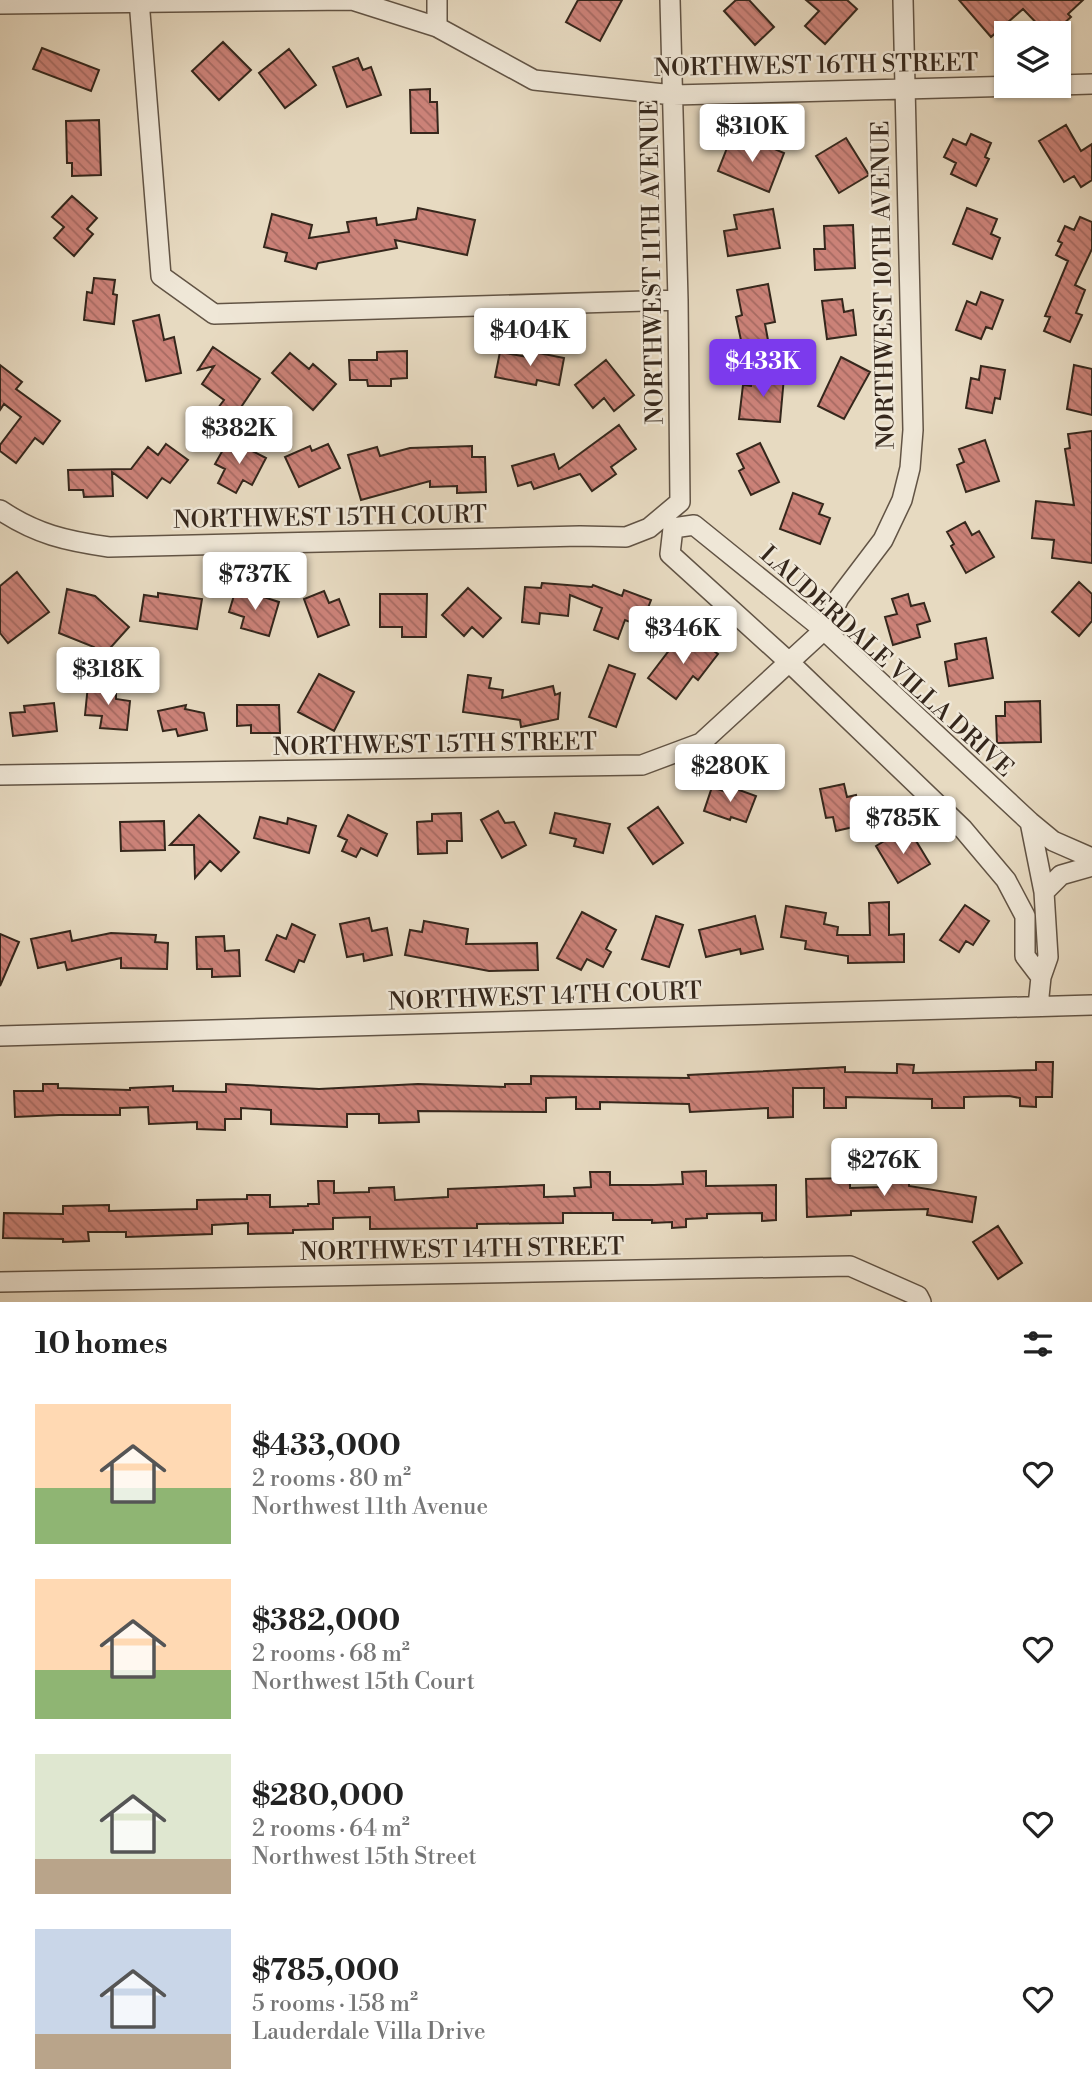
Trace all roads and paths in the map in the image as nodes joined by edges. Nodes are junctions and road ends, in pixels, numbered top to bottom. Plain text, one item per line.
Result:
1 (437, 0) edge
2 (670, 0) edge
3 (903, 0) edge
4 (139, 1) edge
5 (0, 4) edge
6 (437, 27) junction
7 (1092, 84) edge
8 (1071, 85) edge
9 (994, 87) edge
10 (905, 89) junction
11 (673, 95) junction
12 (678, 300) junction
13 (0, 510) edge
14 (668, 522) junction
15 (824, 630) junction
16 (789, 662) junction
17 (0, 775) edge
18 (1030, 822) junction
19 (1092, 858) edge
20 (1092, 866) edge
21 (1044, 892) junction
22 (1041, 977) junction
23 (1092, 1005) edge
24 (1038, 1006) junction
25 (0, 1036) edge
26 (0, 1282) edge
27 (919, 1299) edge

1 - 6 street
2 - 11 street, NORTHWEST 11TH AVENUE
3 - 10 street, NORTHWEST 10TH AVENUE
4 - 5 street, NORTHWEST 16TH STREET
4 - 6 street, NORTHWEST 16TH STREET
4 - 12 street
6 - 11 street, NORTHWEST 16TH STREET
7 - 8 street
9 - 10 street, NORTHWEST 16TH STREET
10 - 11 street, NORTHWEST 16TH STREET
10 - 15 street, NORTHWEST 10TH AVENUE
11 - 12 street, NORTHWEST 11TH AVENUE
12 - 14 street, NORTHWEST 11TH AVENUE
13 - 14 street, NORTHWEST 15TH COURT
14 - 15 street, LAUDERDALE VILLA DRIVE
14 - 16 street
15 - 16 street, NORTHWEST 15TH STREET
15 - 18 street, LAUDERDALE VILLA DRIVE
16 - 17 street, NORTHWEST 15TH STREET
16 - 22 street
18 - 19 street, LAUDERDALE VILLA DRIVE
18 - 21 street
20 - 21 street
21 - 22 street
22 - 24 street
23 - 24 street, NORTHWEST 14TH COURT
24 - 25 street, NORTHWEST 14TH COURT
26 - 27 street, NORTHWEST 14TH STREET

